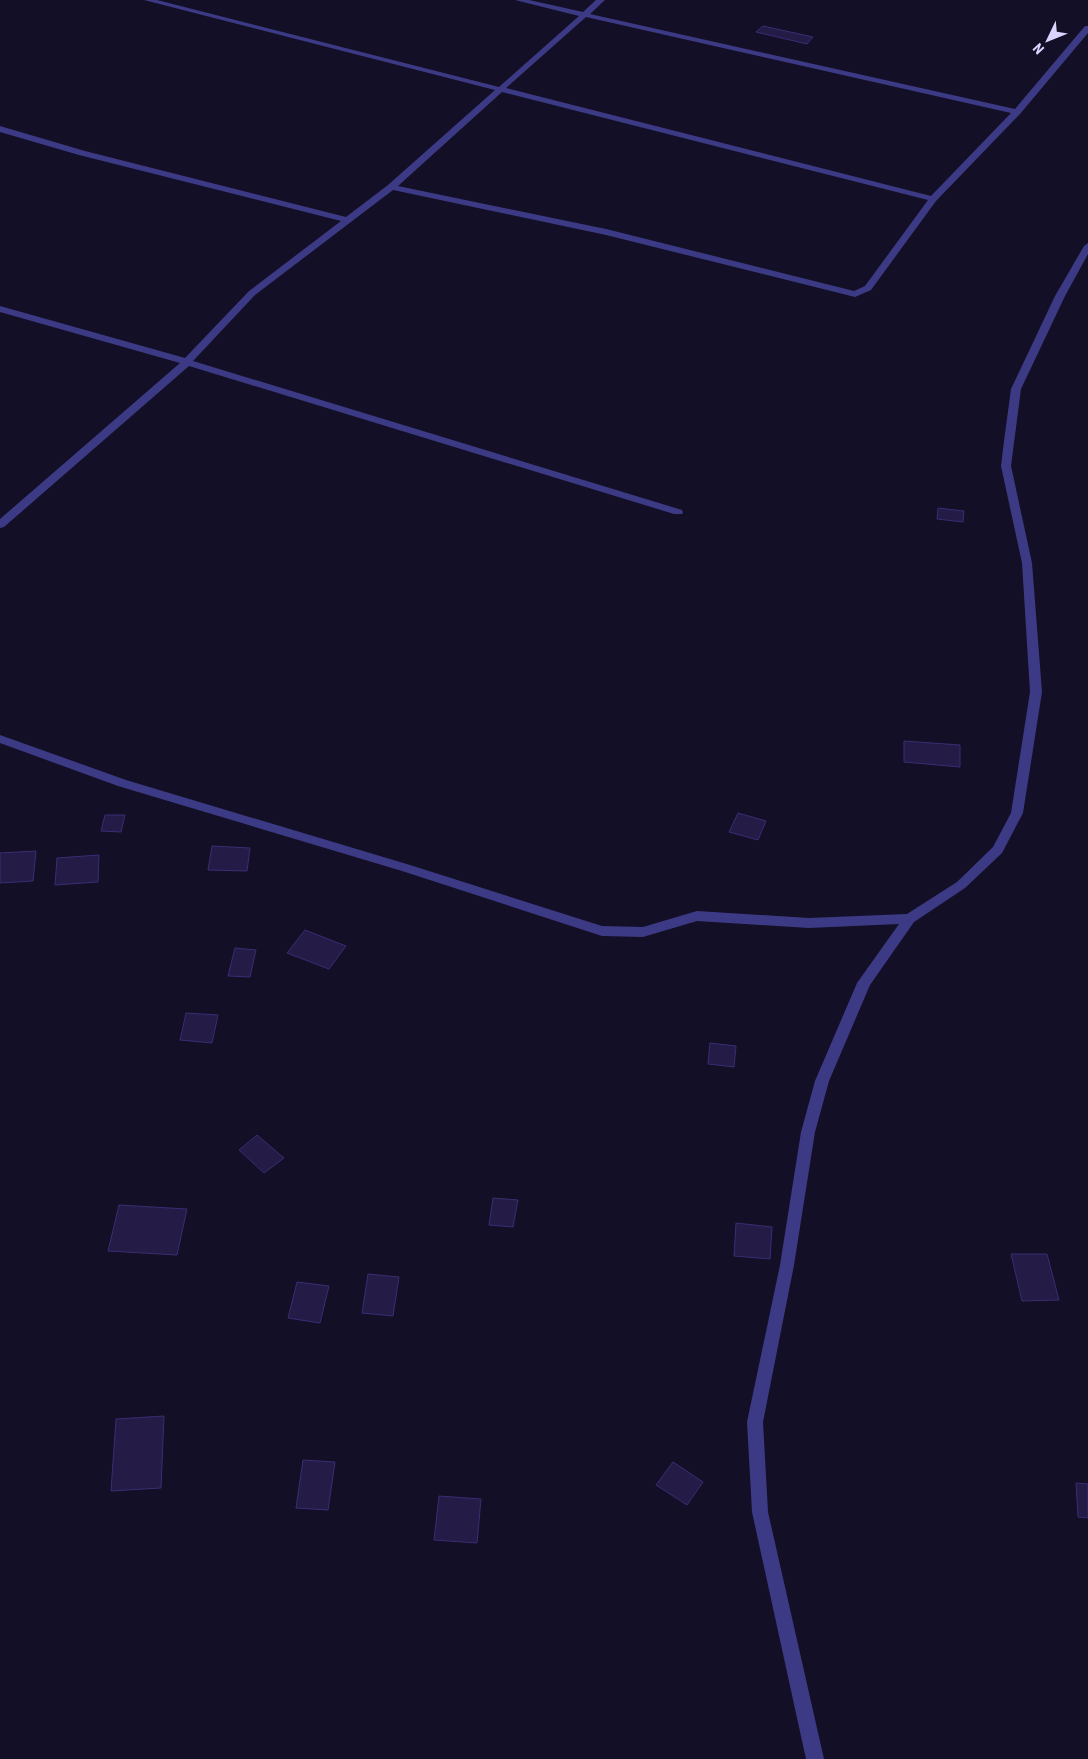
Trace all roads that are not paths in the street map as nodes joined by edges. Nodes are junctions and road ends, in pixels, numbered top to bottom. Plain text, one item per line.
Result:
1 (148, 0) edge
2 (519, 0) edge
3 (601, 0) edge
4 (586, 14) junction
5 (1088, 28) edge
6 (503, 89) junction
7 (1017, 112) junction
8 (0, 129) edge
9 (391, 187) junction
10 (934, 199) junction
11 (347, 220) junction
12 (1088, 246) edge
13 (0, 309) edge
14 (187, 362) junction
15 (678, 512) dead end
16 (0, 525) edge
17 (0, 739) edge
18 (910, 919) junction
19 (816, 1759) edge

1 - 6 street
2 - 4 street
3 - 4 street
4 - 6 street
4 - 7 street
5 - 7 street
6 - 9 street
6 - 10 street
7 - 10 street
8 - 11 street
9 - 10 street
9 - 11 street
11 - 14 street
12 - 18 street
13 - 14 street
14 - 15 street
14 - 16 street
17 - 18 street
18 - 19 street

